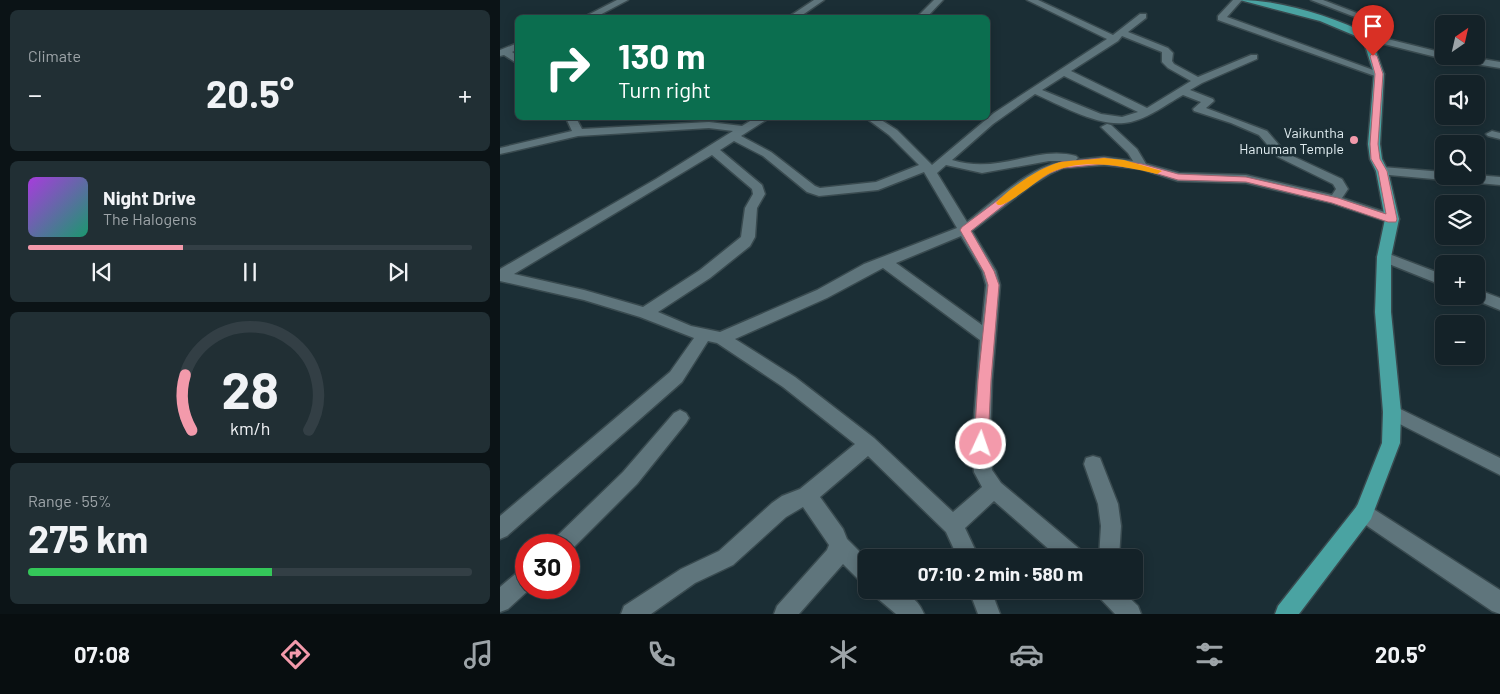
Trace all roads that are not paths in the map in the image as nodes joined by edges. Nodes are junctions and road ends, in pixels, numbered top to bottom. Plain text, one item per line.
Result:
1 (624, 0) edge
2 (820, 0) edge
3 (940, 0) edge
4 (1031, 0) edge
5 (1238, 0) edge
6 (1244, 0) edge
7 (1314, 0) edge
8 (592, 15) edge
9 (796, 15) edge
10 (923, 15) edge
11 (1143, 16) dead end
12 (1384, 25) dead end
13 (1119, 36) junction
14 (1367, 36) junction
15 (515, 47) edge
16 (503, 52) edge
17 (1435, 53) edge
18 (1254, 57) dead end
19 (515, 59) edge
20 (1485, 63) edge
21 (1500, 65) edge
22 (1064, 72) junction
23 (1379, 74) junction
24 (1198, 81) junction
25 (1036, 91) junction
26 (1183, 91) junction
27 (1148, 112) junction
28 (572, 120) edge
29 (759, 120) edge
30 (883, 120) edge
31 (1107, 127) dead end
32 (578, 133) junction
33 (738, 133) junction
34 (712, 149) junction
35 (500, 151) edge
36 (944, 161) junction
37 (1085, 162) junction
38 (1142, 166) junction
39 (929, 169) junction
40 (1382, 171) junction
41 (1435, 175) edge
42 (1485, 180) edge
43 (1500, 181) edge
44 (1335, 200) junction
45 (1392, 219) junction
46 (966, 230) junction
47 (1384, 257) junction
48 (885, 262) junction
49 (500, 276) edge
50 (1435, 277) edge
51 (1485, 298) edge
52 (1500, 304) edge
53 (645, 313) junction
54 (713, 337) junction
55 (988, 338) junction
56 (1392, 412) junction
57 (680, 418) dead end
58 (868, 444) junction
59 (1093, 464) dead end
60 (1500, 467) edge
61 (994, 489) junction
62 (807, 496) junction
63 (1364, 512) junction
64 (954, 525) junction
65 (500, 529) edge
66 (573, 534) edge
67 (839, 545) junction
68 (964, 549) edge
69 (1064, 549) edge
70 (1110, 549) edge
71 (858, 565) edge
72 (515, 588) edge
73 (894, 599) edge
74 (983, 599) edge
75 (1116, 599) edge
76 (500, 601) edge
77 (1500, 603) edge
78 (632, 614) edge
79 (785, 614) edge
80 (913, 614) edge
81 (989, 614) edge
82 (1130, 614) edge
83 (1286, 614) edge

1 - 8 street
2 - 9 street
3 - 10 street
4 - 13 street
5 - 23 street
6 - 14 main road
7 - 12 street
11 - 13 street
13 - 22 street
13 - 24 street
14 - 17 street
14 - 23 main road
15 - 16 street
16 - 19 street
18 - 24 street
20 - 21 street
22 - 25 street
22 - 27 street
23 - 40 main road
24 - 26 street
25 - 27 street
25 - 36 street
26 - 27 street
26 - 44 street
28 - 32 street
29 - 33 street
30 - 39 street
31 - 38 street
32 - 33 street
32 - 35 street
33 - 34 street
33 - 39 street
34 - 49 street
34 - 53 street
36 - 37 street
36 - 39 street
37 - 38 street
37 - 46 street
38 - 44 street
39 - 46 street
40 - 41 street
40 - 45 main road
42 - 43 street
44 - 45 street
45 - 47 main road
46 - 48 street
46 - 55 street
47 - 50 street
47 - 56 main road
48 - 54 street
48 - 55 street
49 - 53 street
51 - 52 street
53 - 54 street
54 - 58 street
54 - 65 street
55 - 61 street
56 - 60 street
56 - 63 main road
57 - 66 street
58 - 62 street
58 - 64 street
59 - 70 street
61 - 64 street
61 - 69 street
62 - 67 street
62 - 78 street
63 - 77 street
63 - 83 main road
64 - 68 street
67 - 71 street
67 - 79 street
72 - 76 street
73 - 80 street
74 - 81 street
75 - 82 street

